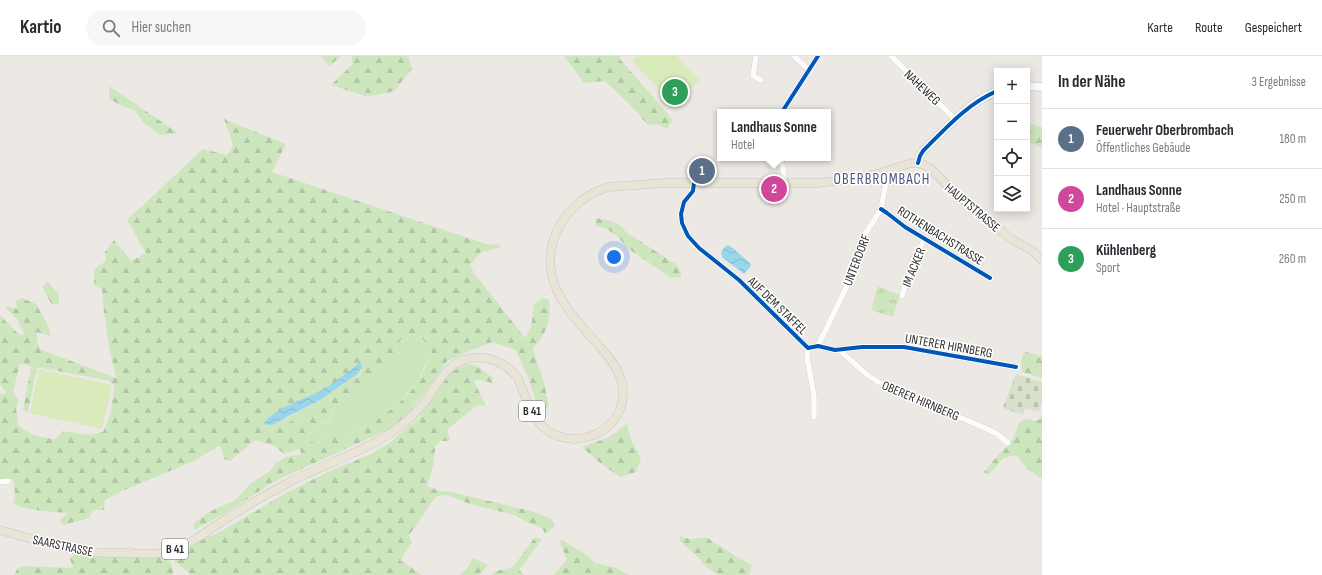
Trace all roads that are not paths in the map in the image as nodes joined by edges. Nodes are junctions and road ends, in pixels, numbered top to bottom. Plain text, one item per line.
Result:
1 (756, 56) edge
2 (794, 56) edge
3 (818, 56) edge
4 (891, 56) edge
5 (809, 70) junction
6 (761, 80) dead end
7 (1030, 86) edge
8 (1042, 87) edge
9 (994, 92) edge
10 (784, 109) edge
11 (955, 119) junction
12 (781, 161) edge
13 (918, 163) junction
14 (884, 173) junction
15 (694, 183) junction
16 (785, 183) junction
17 (881, 209) junction
18 (925, 239) junction
19 (1042, 260) edge
20 (990, 278) dead end
21 (902, 296) dead end
22 (818, 346) junction
23 (808, 348) junction
24 (840, 350) junction
25 (1016, 367) dead end
26 (814, 417) dead end
27 (1008, 443) dead end
28 (8, 481) dead end
29 (0, 482) edge
30 (0, 530) edge

1 - 6 street
2 - 5 street
3 - 5 street
4 - 11 street, NAHEWEG
5 - 10 street
7 - 8 street
9 - 11 street
11 - 13 street
12 - 16 street
13 - 14 main road, B 41
13 - 19 main road, HAUPTSTRASSE
14 - 16 main road, B 41
14 - 17 street, UNTERDORF
15 - 16 main road, B 41
15 - 23 street, AUF DEM STAFFEL
15 - 30 main road, SAARSTRASSE / B 41
17 - 18 street, ROTHENBACHSTRASSE
17 - 22 street, UNTERDORF
18 - 20 street, ROTHENBACHSTRASSE
18 - 21 street, IM ACKER
22 - 23 street, UNTERER HIRNBERG
22 - 24 street, UNTERER HIRNBERG
23 - 26 street
24 - 25 street, UNTERER HIRNBERG
24 - 27 street, OBERER HIRNBERG
28 - 29 street

